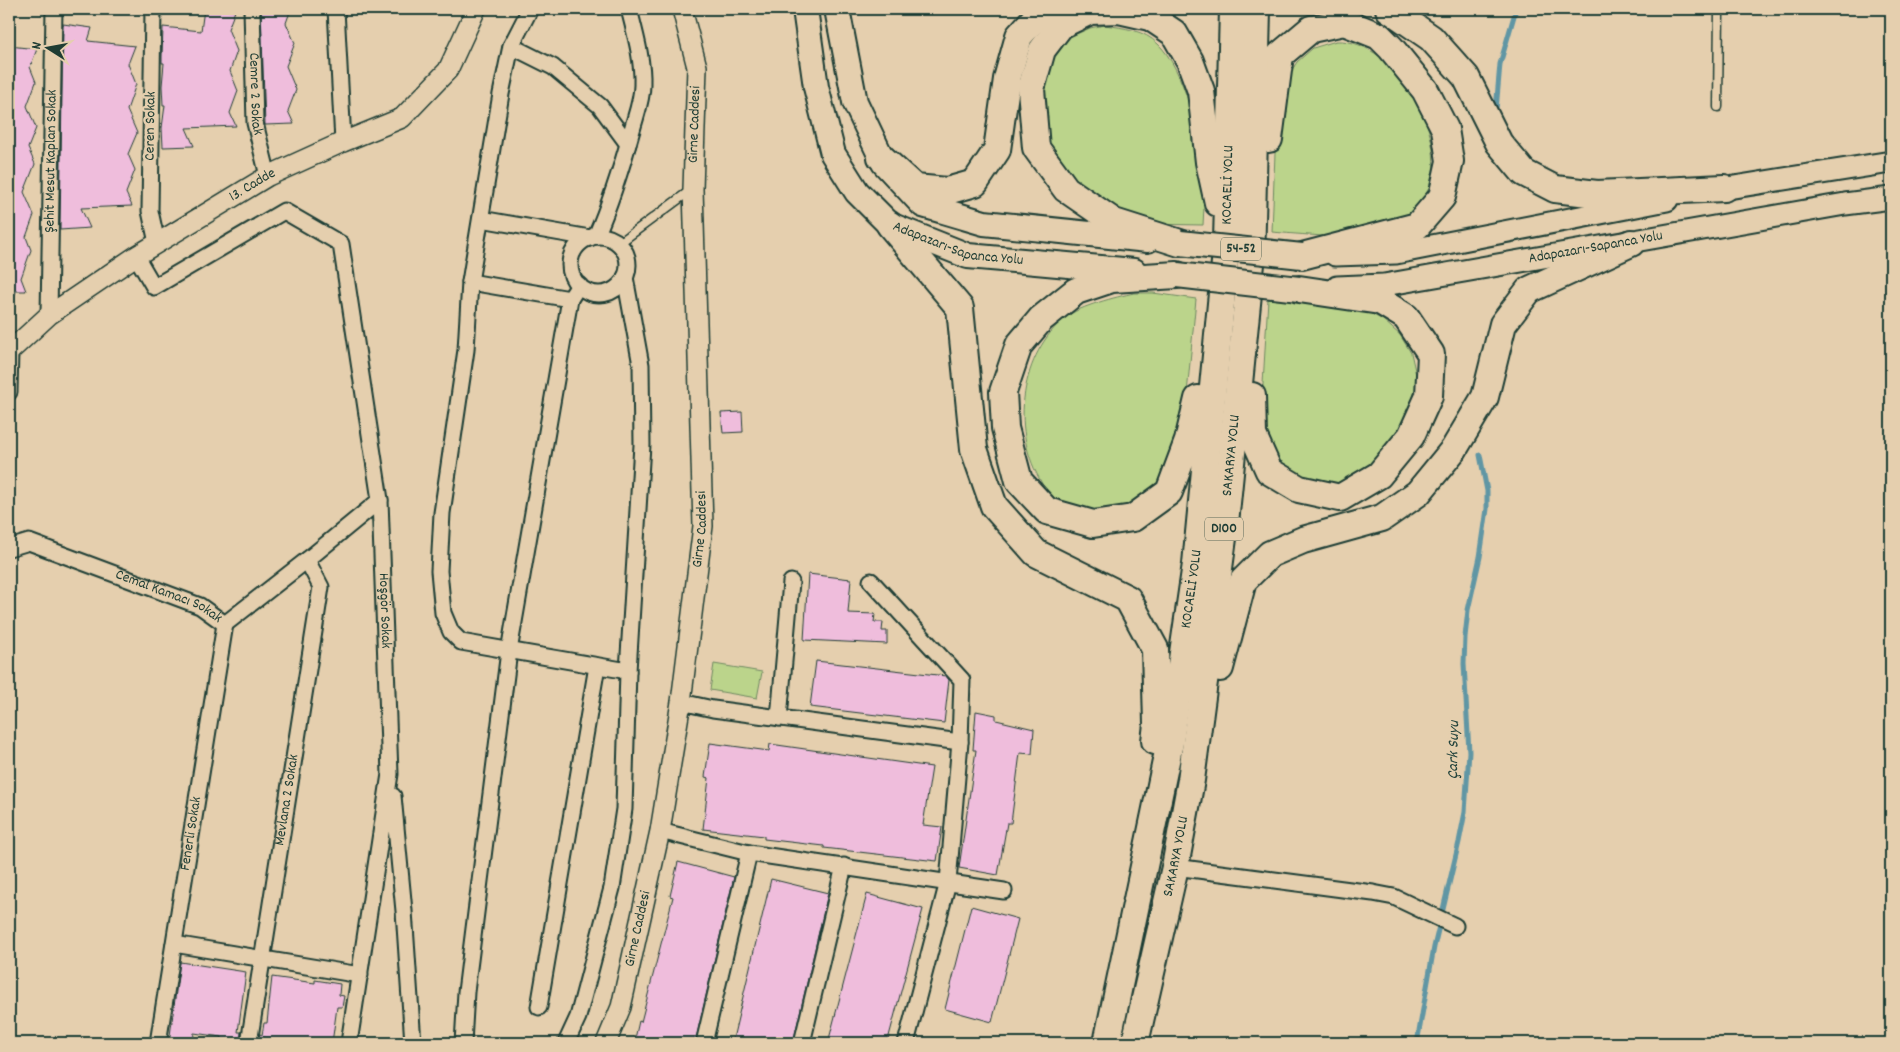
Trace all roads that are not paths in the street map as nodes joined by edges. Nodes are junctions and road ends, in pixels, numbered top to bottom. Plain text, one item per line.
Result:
1 (54, 9) edge
2 (153, 9) edge
3 (252, 9) edge
4 (336, 9) edge
5 (476, 9) edge
6 (530, 9) edge
7 (629, 9) edge
8 (682, 9) edge
9 (805, 9) edge
10 (837, 9) edge
11 (1047, 9) edge
12 (1233, 9) edge
13 (1257, 9) edge
14 (1389, 9) edge
15 (1719, 9) edge
16 (511, 46) junction
17 (1718, 108) dead end
18 (343, 142) junction
19 (628, 144) junction
20 (881, 157) junction
21 (1891, 162) edge
22 (268, 176) junction
23 (1724, 188) junction
24 (693, 189) junction
25 (1891, 198) edge
26 (481, 218) junction
27 (890, 226) junction
28 (593, 237) junction
29 (1227, 241) junction
30 (158, 243) junction
31 (1180, 243) junction
32 (1631, 243) junction
33 (618, 244) junction
34 (136, 256) junction
35 (1302, 256) junction
36 (1251, 269) junction
37 (1177, 276) junction
38 (625, 277) junction
39 (470, 282) junction
40 (579, 286) junction
41 (1299, 289) junction
42 (570, 299) junction
43 (1221, 301) junction
44 (49, 315) junction
45 (9, 351) edge
46 (9, 392) edge
47 (380, 500) junction
48 (9, 548) edge
49 (307, 560) junction
50 (871, 581) dead end
51 (791, 582) dead end
52 (225, 624) junction
53 (509, 651) junction
54 (597, 666) junction
55 (628, 671) junction
56 (682, 702) junction
57 (779, 718) junction
58 (960, 742) junction
59 (390, 774) junction
60 (1191, 780) junction
61 (660, 831) junction
62 (749, 853) junction
63 (844, 866) junction
64 (1175, 867) junction
65 (948, 882) junction
66 (1004, 891) dead end
67 (1455, 926) dead end
68 (174, 944) junction
69 (263, 959) junction
70 (360, 975) junction
71 (1118, 989) junction
72 (539, 1007) dead end
73 (158, 1043) edge
74 (249, 1043) edge
75 (349, 1043) edge
76 (413, 1043) edge
77 (463, 1043) edge
78 (566, 1043) edge
79 (606, 1043) edge
80 (704, 1043) edge
81 (802, 1043) edge
82 (906, 1043) edge
83 (1107, 1043) edge
84 (1135, 1043) edge

1 - 44 street, Şehit Mesut Kaplan Sokak
2 - 30 street, Ceren Sokak
3 - 22 street, Cemre 2 Sokak
4 - 18 street
5 - 18 street, 13. Cadde
6 - 16 street
7 - 19 street
8 - 24 street, Girne Caddesi
9 - 27 main road, Adapazarı-Sapanca Yolu
10 - 20 main road, Adapazarı-Sapanca Yolu
11 - 20 highway
12 - 29 highway, KOCAELİ YOLU / D100
13 - 36 highway, SAKARYA YOLU / D100
14 - 23 highway
15 - 17 lane
16 - 19 street
16 - 26 street
18 - 22 street, 13. Cadde
19 - 28 street
20 - 31 main road, Adapazarı-Sapanca Yolu
21 - 23 main road, 54-52
22 - 30 street, 13. Cadde
23 - 35 main road, 54-52
24 - 33 lane
24 - 56 street, Girne Caddesi
25 - 32 main road, Adapazarı-Sapanca Yolu / 54-52
26 - 28 street
26 - 39 street
27 - 37 main road, Adapazarı-Sapanca Yolu
27 - 71 highway
28 - 33 street
28 - 40 street
29 - 31 highway
29 - 43 highway, KOCAELİ YOLU / D100
30 - 34 street, 13. Cadde
31 - 35 main road, 54-52, bridge
32 - 41 main road, Adapazarı-Sapanca Yolu / 54-52
32 - 60 highway
33 - 38 street
34 - 44 street, 13. Cadde
34 - 47 street, Hoşgör Sokak
35 - 36 highway
36 - 41 highway
36 - 60 highway, SAKARYA YOLU / D100
37 - 41 main road, 54-52, bridge
37 - 43 highway
38 - 40 street
38 - 55 street
39 - 42 street
39 - 53 street
40 - 42 street
42 - 53 street
43 - 71 highway, KOCAELİ YOLU / D100
44 - 45 street, 13. Cadde
45 - 46 street
47 - 49 street, Cemal Kamacı Sokak
47 - 59 street, Hoşgör Sokak
48 - 52 street, Cemal Kamacı Sokak
49 - 52 street, Cemal Kamacı Sokak
49 - 69 street, Mevlana 2 Sokak
50 - 58 street
51 - 57 street
52 - 68 street, Fenerli Sokak
53 - 54 street
53 - 77 street
54 - 55 street
54 - 72 street
55 - 78 street
56 - 57 street
56 - 61 street, Girne Caddesi
57 - 58 street
58 - 65 street
59 - 70 street, Hoşgör Sokak
59 - 76 street
60 - 64 highway, SAKARYA YOLU / D100
61 - 62 street
61 - 79 street, Girne Caddesi
62 - 63 street
62 - 80 street
63 - 65 street
63 - 81 street
64 - 67 street
64 - 84 highway, SAKARYA YOLU / D100
65 - 66 street
65 - 82 street
68 - 69 street
68 - 73 street, Fenerli Sokak
69 - 70 street
69 - 74 street, Mevlana 2 Sokak
70 - 75 street, Hoşgör Sokak
71 - 83 highway, KOCAELİ YOLU / D100

